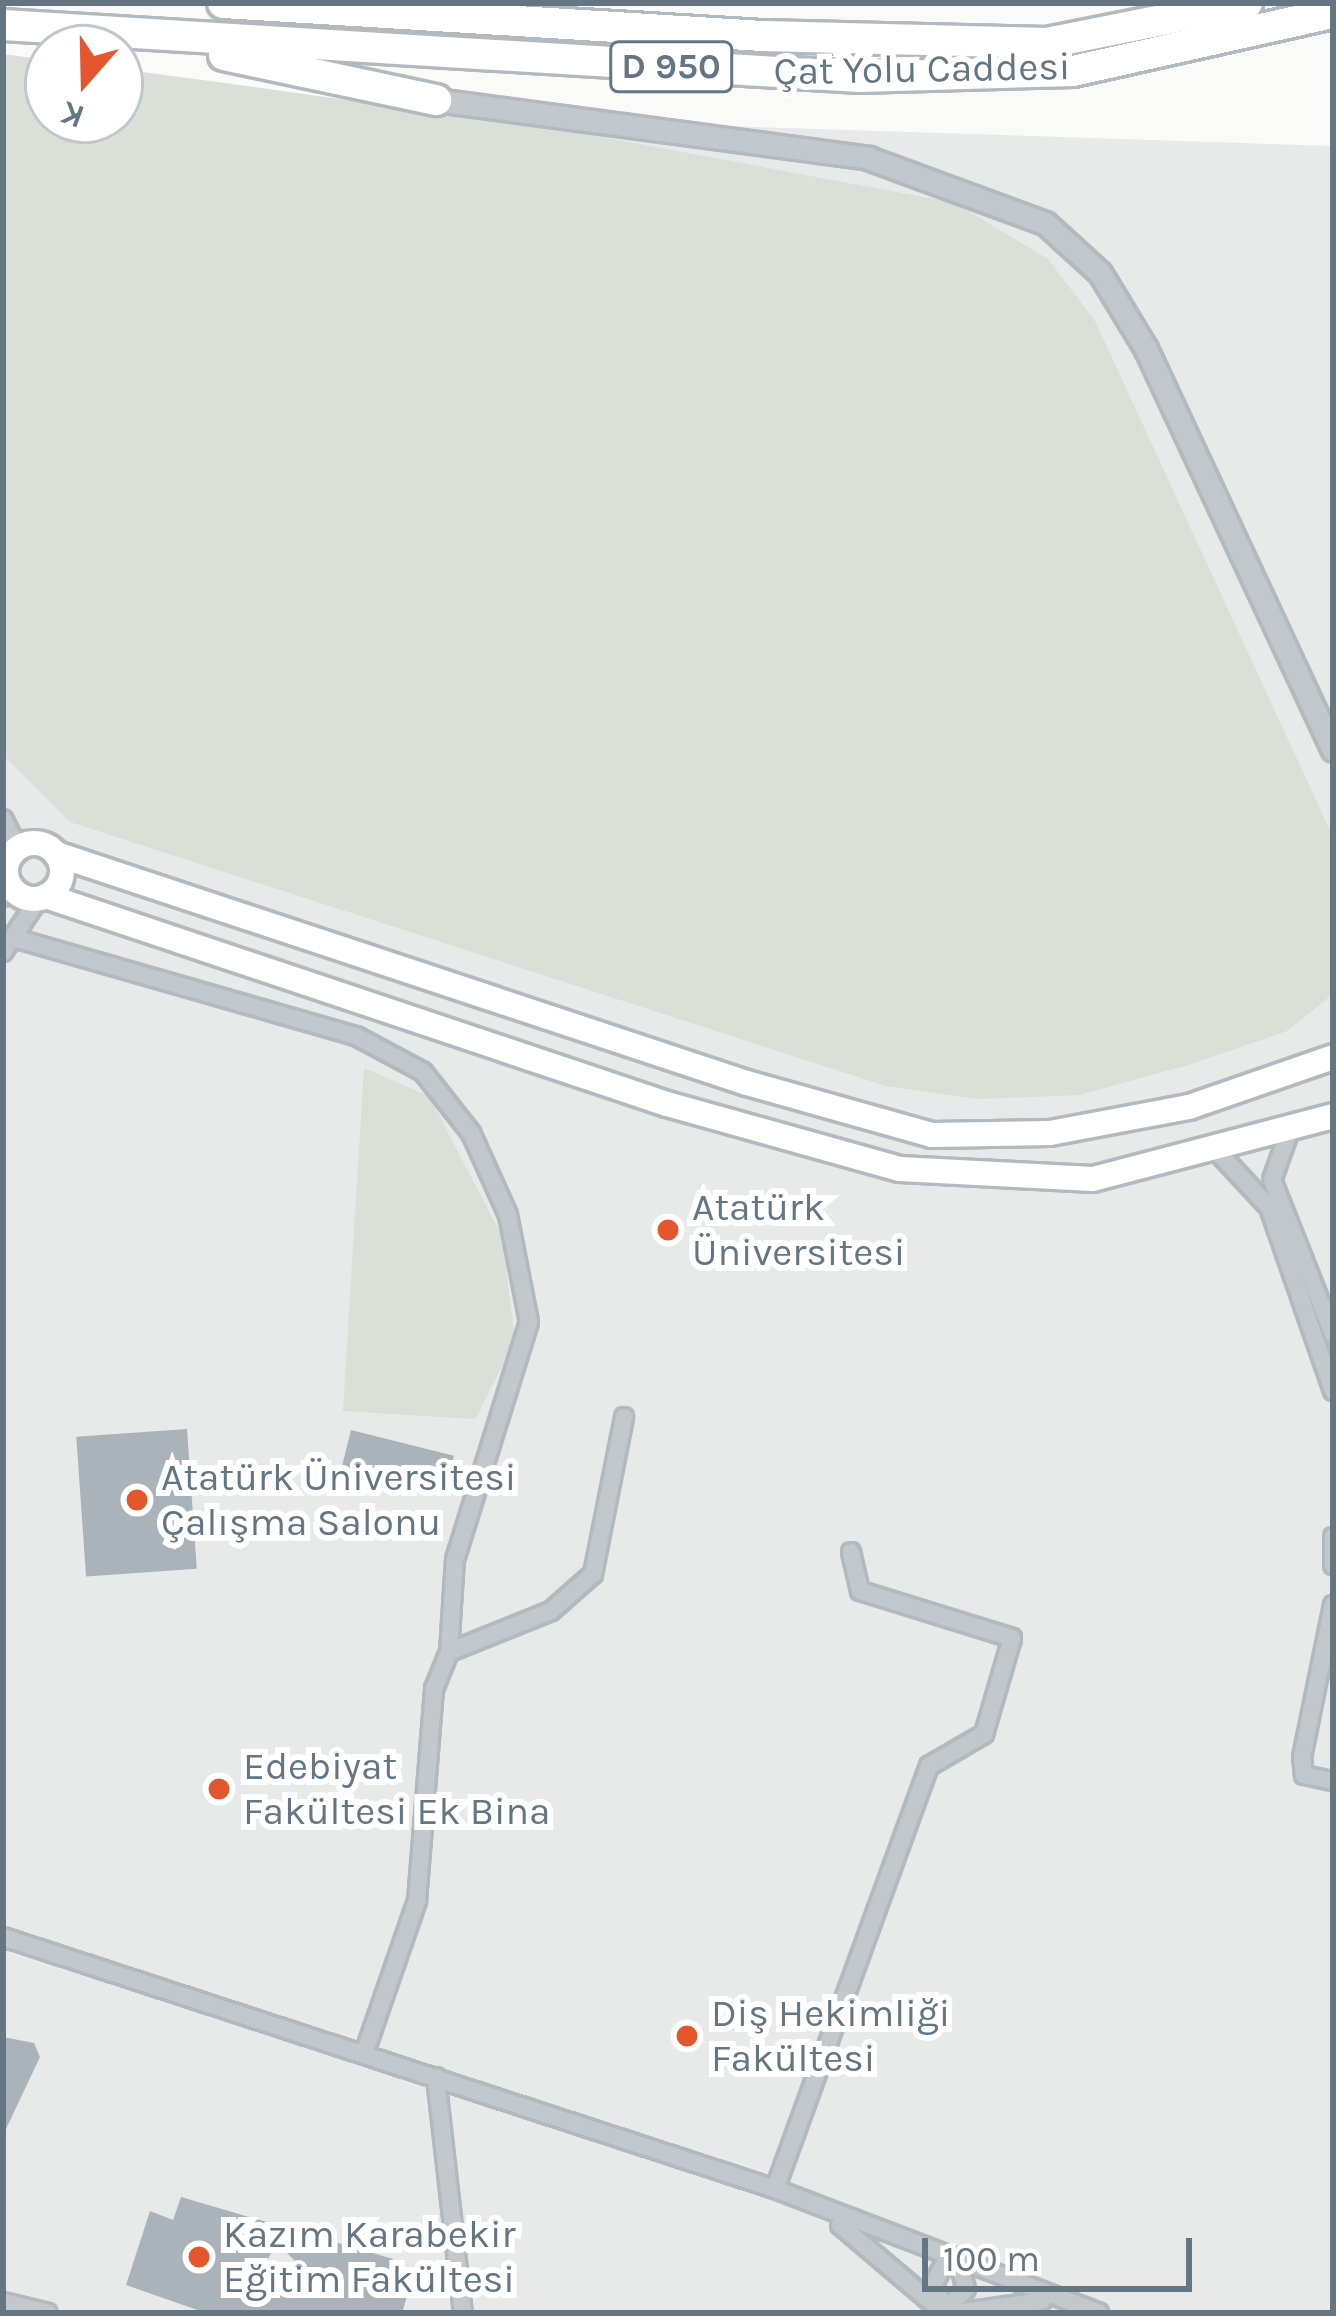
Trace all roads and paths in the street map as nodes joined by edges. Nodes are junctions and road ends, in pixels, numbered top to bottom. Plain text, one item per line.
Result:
1 (223, 3) edge
2 (1247, 3) edge
3 (402, 9) edge
4 (1192, 10) edge
5 (1333, 13) edge
6 (144, 38) edge
7 (144, 38) edge
8 (436, 100) joint
9 (1333, 750) edge
10 (3, 819) edge
11 (56, 854) junction
12 (8, 867) edge
13 (42, 897) junction
14 (8, 945) edge
15 (1333, 1057) edge
16 (1333, 1116) edge
17 (1291, 1127) junction
18 (1213, 1148) junction
19 (1333, 1334) edge
20 (1333, 1391) edge
21 (624, 1417) dead end
22 (1333, 1538) edge
23 (851, 1552) dead end
24 (1333, 1565) edge
25 (1333, 1605) edge
26 (449, 1652) junction
27 (1333, 1781) edge
28 (3, 1936) edge
29 (364, 2054) junction
30 (436, 2077) junction
31 (775, 2188) junction
32 (830, 2217) junction
33 (953, 2261) junction
34 (3, 2302) edge
35 (1061, 2302) junction
36 (949, 2312) edge
37 (48, 2313) edge
38 (463, 2313) edge
39 (1099, 2313) edge

1 - 3 highway, Çat Yolu Caddesi / D 950
2 - 4 highway, Çat Yolu Caddesi / D 950
3 - 4 highway, Çat Yolu Caddesi / D 950
5 - 6 highway, Çat Yolu Caddesi / D 950
7 - 8 highway
8 - 9 street
10 - 12 street
11 - 12 main road
11 - 13 main road
11 - 15 main road
12 - 13 main road
13 - 14 street
13 - 18 main road
14 - 26 street
16 - 17 main road
17 - 18 main road
17 - 19 street
18 - 20 street
21 - 26 street
22 - 24 street
23 - 31 street
25 - 27 street
26 - 29 street
28 - 29 street
29 - 30 street
30 - 31 street
30 - 38 street
31 - 32 street
32 - 33 street
32 - 36 street
33 - 35 street
33 - 36 street
33 - 36 street
34 - 37 street
35 - 36 street
35 - 39 street

